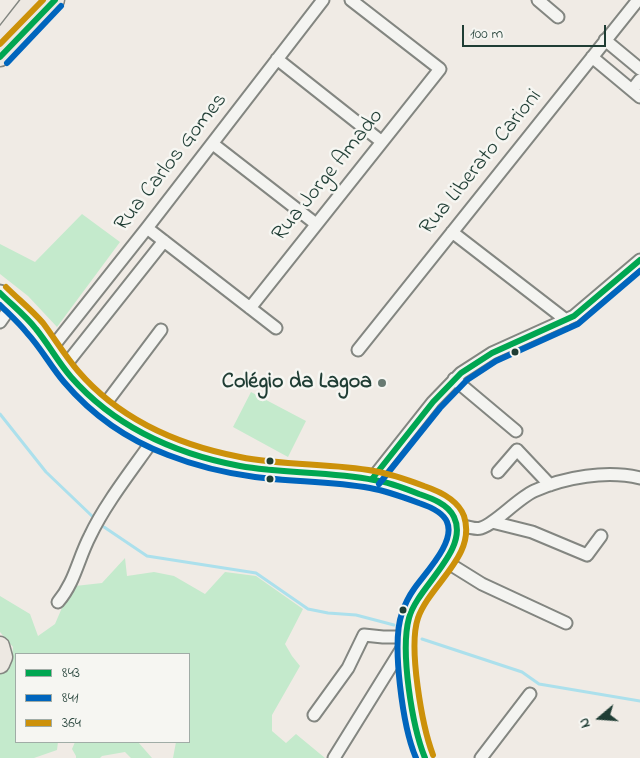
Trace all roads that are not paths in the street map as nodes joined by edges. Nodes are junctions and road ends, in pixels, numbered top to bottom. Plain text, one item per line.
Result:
1 (32, 0) edge
2 (55, 0) edge
3 (323, 0) edge
4 (351, 0) edge
5 (538, 0) edge
6 (638, 0) edge
7 (558, 17) dead end
8 (605, 40) junction
9 (0, 41) edge
10 (0, 57) edge
11 (592, 57) junction
12 (278, 60) junction
13 (640, 69) edge
14 (640, 80) edge
15 (636, 93) edge
16 (382, 142) junction
17 (212, 144) junction
18 (316, 224) junction
19 (148, 228) junction
20 (452, 232) junction
21 (164, 241) junction
22 (639, 263) edge
23 (0, 293) edge
24 (12, 305) junction
25 (250, 308) junction
26 (566, 320) junction
27 (0, 322) edge
28 (276, 328) dead end
29 (162, 330) dead end
30 (51, 349) junction
31 (358, 350) dead end
32 (64, 368) junction
33 (454, 380) junction
34 (103, 407) junction
35 (516, 431) dead end
36 (153, 440) junction
37 (498, 472) dead end
38 (640, 478) edge
39 (372, 479) junction
40 (550, 485) junction
41 (492, 522) junction
42 (458, 524) junction
43 (601, 536) dead end
44 (446, 561) junction
45 (58, 602) dead end
46 (566, 623) dead end
47 (406, 639) junction
48 (0, 646) edge
49 (0, 664) edge
50 (530, 694) dead end
51 (314, 715) dead end
52 (334, 758) edge
53 (425, 758) edge
54 (480, 758) edge

1 - 9 main road
2 - 10 main road
3 - 12 street, Rua Carlos Gomes
4 - 16 street, Rua Jorge Amado
5 - 7 street
6 - 8 street, Rua Liberato Carioni
8 - 11 street, Rua Liberato Carioni
8 - 13 street
11 - 15 street
11 - 20 street, Rua Liberato Carioni
12 - 16 street
12 - 17 street, Rua Carlos Gomes
14 - 15 street
16 - 18 street, Rua Jorge Amado
17 - 18 street
17 - 19 street, Rua Carlos Gomes
18 - 25 street, Rua Jorge Amado
19 - 21 street
19 - 30 street, Rua Carlos Gomes
20 - 26 street
20 - 31 street, Rua Liberato Carioni
21 - 25 street
21 - 32 street, Rua Carlos Gomes
22 - 26 street
23 - 24 main road
24 - 27 street
24 - 30 main road
25 - 28 street
26 - 33 street
29 - 34 street
30 - 32 main road
32 - 34 main road
33 - 35 street
33 - 39 street
34 - 36 main road
36 - 39 main road
36 - 45 street
37 - 40 street
38 - 40 street
39 - 42 main road
40 - 41 street
41 - 42 street
41 - 43 street
42 - 44 main road
44 - 46 street
44 - 47 main road
47 - 51 street
47 - 52 street
47 - 53 main road
48 - 49 main road
50 - 54 street

